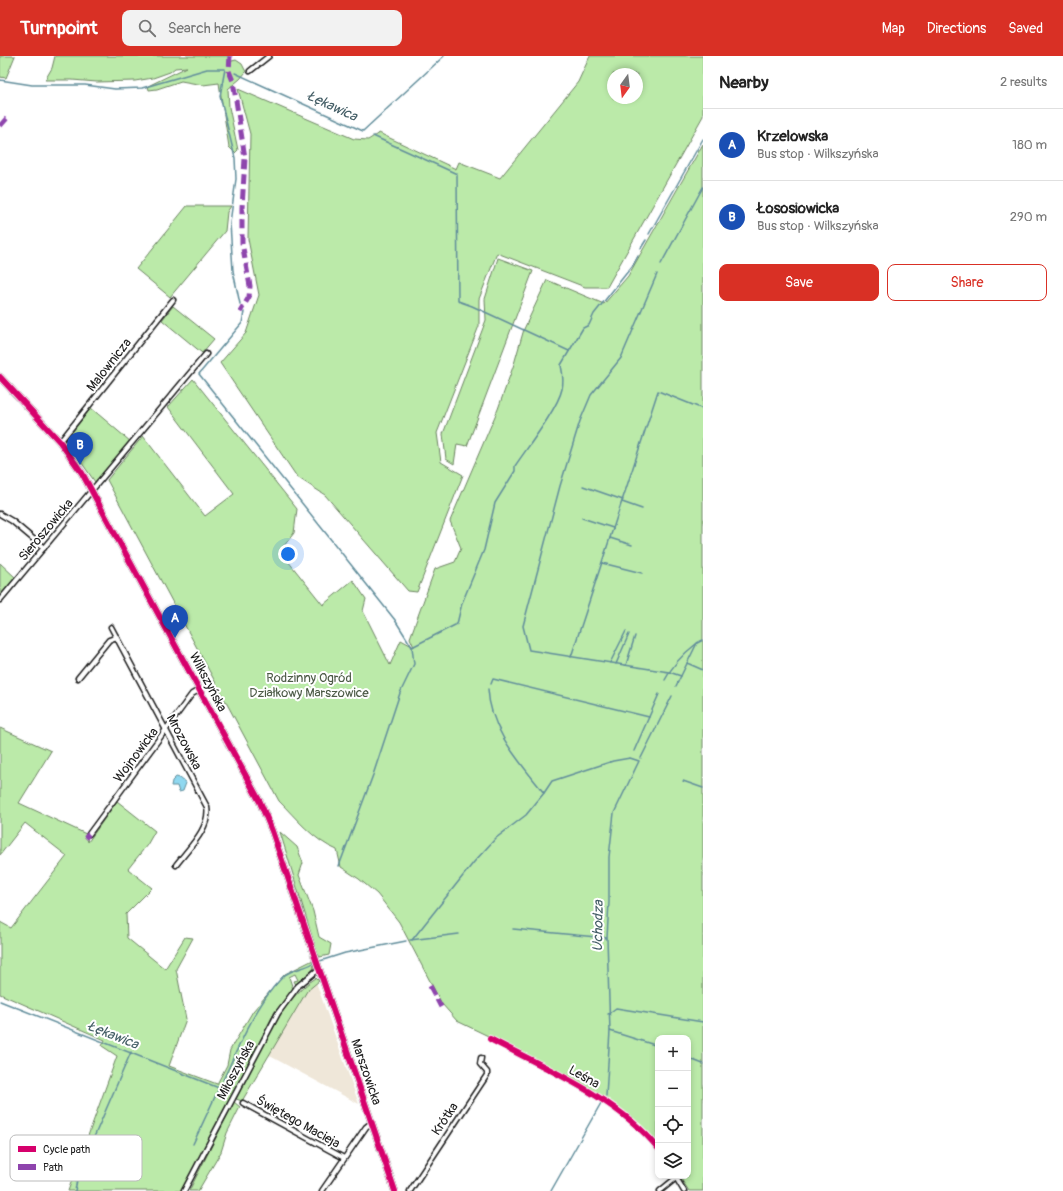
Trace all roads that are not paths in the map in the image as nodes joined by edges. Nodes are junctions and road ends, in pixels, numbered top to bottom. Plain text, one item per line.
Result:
1 (269, 56) edge
2 (250, 72) dead end
3 (173, 300) dead end
4 (206, 354) dead end
5 (0, 377) edge
6 (60, 442) junction
7 (93, 491) junction
8 (0, 514) edge
9 (44, 548) junction
10 (0, 600) edge
11 (111, 627) dead end
12 (117, 637) junction
13 (78, 678) dead end
14 (199, 690) junction
15 (166, 731) junction
16 (89, 834) dead end
17 (176, 865) dead end
18 (316, 960) joint
19 (319, 970) junction
20 (490, 1039) dead end
21 (480, 1058) dead end
22 (243, 1104) dead end
23 (371, 1123) junction
24 (655, 1145) edge
25 (344, 1158) junction
26 (673, 1179) edge
27 (676, 1179) edge
28 (184, 1191) edge
29 (322, 1191) edge
30 (395, 1191) edge
31 (410, 1191) edge
32 (660, 1191) edge
33 (684, 1191) edge

1 - 2 street
3 - 6 street, Malownicza
4 - 7 street, Sieroszowicka
5 - 6 street, Wilkszyńska
6 - 7 street, Wilkszyńska
7 - 9 street, Sieroszowicka
7 - 14 street, Wilkszyńska
8 - 9 street
9 - 10 street, Sieroszowicka
11 - 12 street, Mrozowska
12 - 13 street
12 - 15 street, Mrozowska
14 - 15 street, Wojnowicka
14 - 18 street, Wilkszyńska
15 - 16 street, Wojnowicka
15 - 17 street, Mrozowska
18 - 19 street, Marszowicka
19 - 23 street, Marszowicka
19 - 28 street, Miłoszyńska
20 - 24 street, Leśna
21 - 31 street, Krótka
22 - 25 street, Świętego Macieja
23 - 25 street
23 - 30 street, Marszowicka
25 - 29 street
26 - 32 street
27 - 33 street

